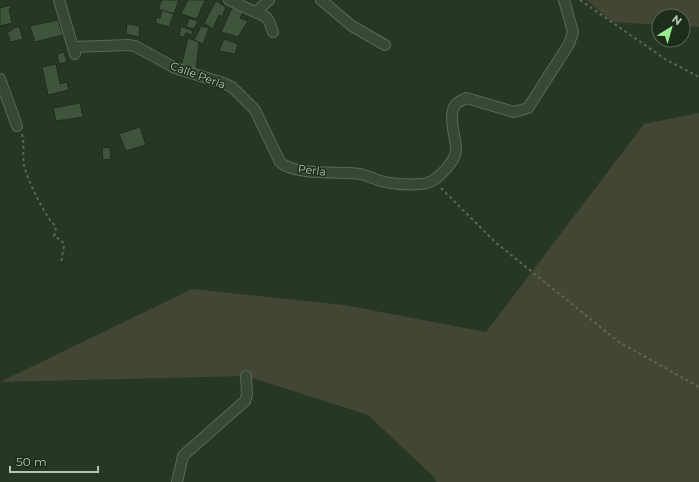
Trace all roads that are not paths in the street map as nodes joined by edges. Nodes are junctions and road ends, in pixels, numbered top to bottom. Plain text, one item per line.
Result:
1 (59, 0) edge
2 (229, 0) edge
3 (269, 0) edge
4 (321, 0) edge
5 (564, 0) edge
6 (256, 12) junction
7 (273, 32) dead end
8 (385, 45) dead end
9 (0, 79) edge
10 (232, 87) joint
11 (17, 126) road end
12 (246, 376) dead end
13 (177, 482) edge

1 - 10 street, Calle Perla
2 - 6 street
3 - 6 street
4 - 8 street
5 - 10 street, Perla
6 - 7 street
9 - 11 street
12 - 13 street

